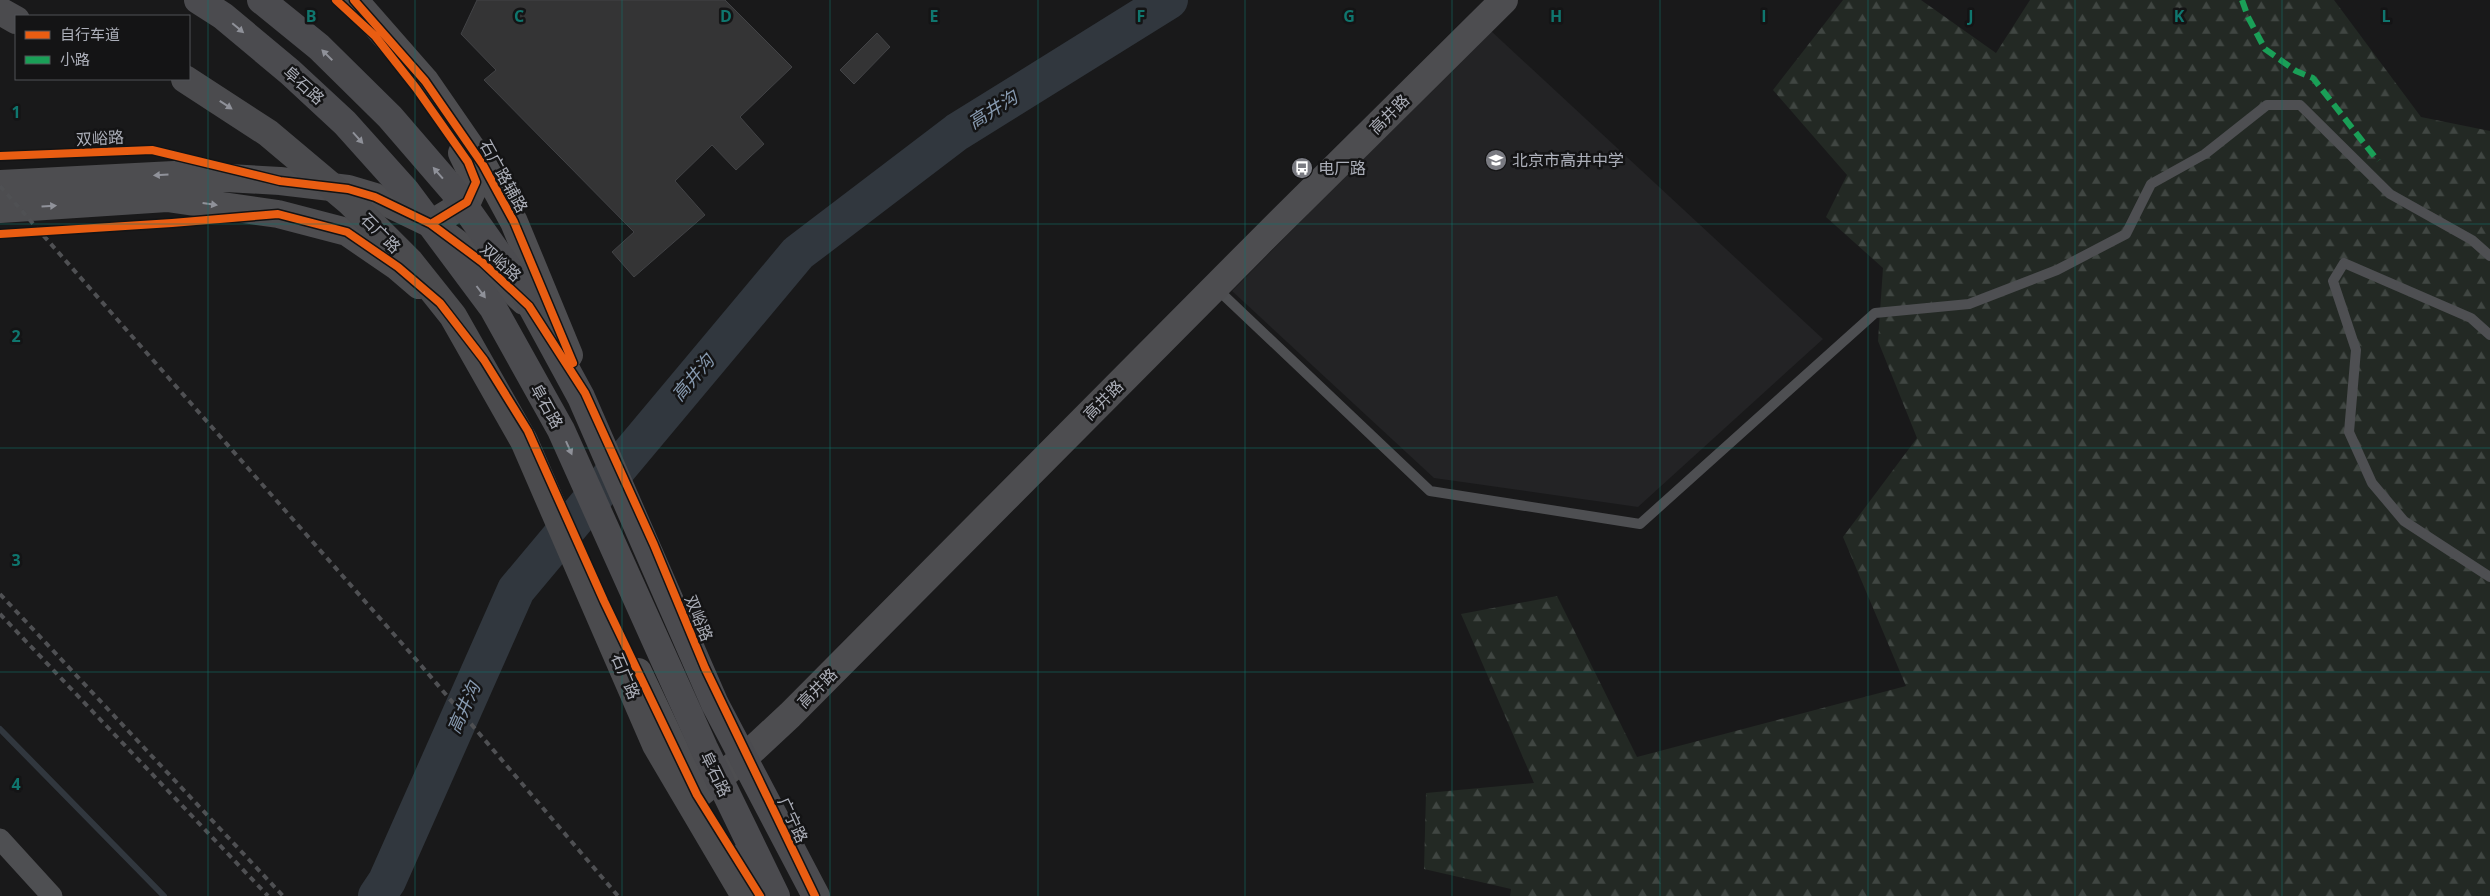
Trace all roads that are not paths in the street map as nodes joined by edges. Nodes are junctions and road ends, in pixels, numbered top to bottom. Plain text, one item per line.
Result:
1 (198, 0) edge
2 (261, 0) edge
3 (336, 0) edge
4 (354, 0) edge
5 (1504, 0) edge
6 (0, 11) edge
7 (15, 19) edge
8 (186, 80) edge
9 (0, 184) edge
10 (0, 209) edge
11 (430, 224) junction
12 (2490, 256) edge
13 (1215, 287) junction
14 (2490, 335) edge
15 (585, 393) junction
16 (2490, 578) edge
17 (747, 755) junction
18 (697, 795) junction
19 (0, 839) edge
20 (52, 896) edge
21 (746, 896) edge
22 (760, 896) edge
23 (776, 896) edge
24 (816, 896) edge

1 -> 23 highway, 阜石路, bridge
24 -> 2 highway, 阜石路, bridge
3 - 11 street, 石广路辅路
4 - 15 street, 石广路辅路
5 - 13 street, 高井路
6 - 7 main road
8 -> 21 main road, 石广路, bridge
11 -> 9 street, 双峪路
10 -> 18 street
11 - 15 street, 双峪路
12 - 13 lane
13 - 17 street, 高井路
14 - 16 lane
15 - 17 street, 双峪路
17 - 18 street, 高井路
17 - 24 street, 广宁路
18 - 22 street
19 - 20 street

